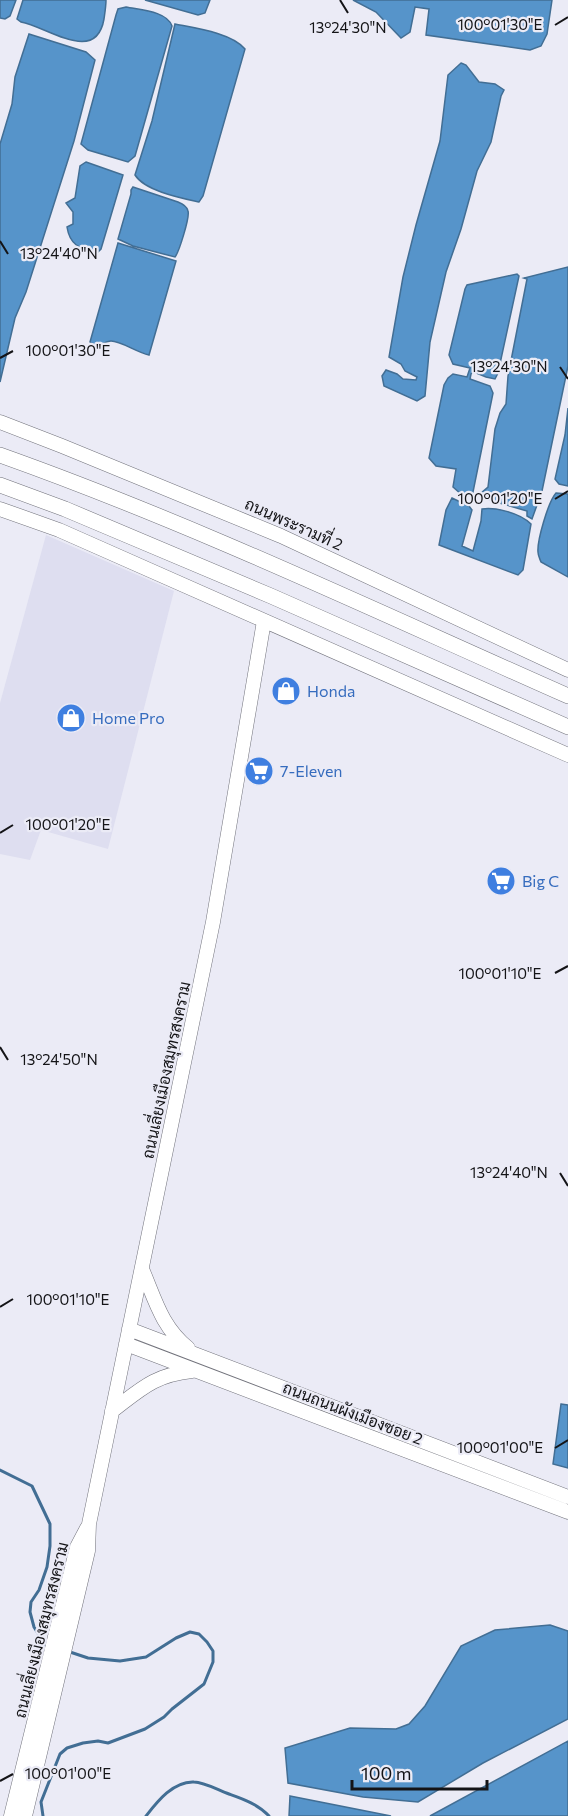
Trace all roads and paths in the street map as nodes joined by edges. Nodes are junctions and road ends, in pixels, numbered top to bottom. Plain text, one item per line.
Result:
1 (0, 422) edge
2 (0, 455) edge
3 (0, 485) edge
4 (0, 509) edge
5 (264, 621) junction
6 (568, 670) edge
7 (568, 696) edge
8 (568, 727) edge
9 (568, 755) edge
10 (142, 1269) junction
11 (129, 1329) junction
12 (126, 1344) junction
13 (198, 1356) junction
14 (232, 1368) junction
15 (197, 1371) junction
16 (226, 1382) junction
17 (112, 1411) junction
18 (568, 1497) edge
19 (568, 1512) edge
20 (54, 1666) junction
21 (11, 1816) edge
22 (25, 1816) edge

1 - 6 main road, ถนนพระรามที่ 2
2 - 7 highway
3 - 8 highway
4 - 5 main road
5 - 9 main road
5 - 10 main road, ถนนเลี่ยงเมืองสมุทรสงคราม
10 - 11 main road, ถนนเลี่ยงเมืองสมุทรสงคราม
10 - 13 main road
11 - 12 main road, ถนนเลี่ยงเมืองสมุทรสงคราม
11 - 13 main road, ถนนถนนผังเมืองซอย 2
12 - 15 main road, ถนนถนนผังเมืองซอย 2
12 - 17 main road, ถนนเลี่ยงเมืองสมุทรสงคราม
13 - 14 main road, ถนนถนนผังเมืองซอย 2
14 - 16 main road
14 - 18 main road, ถนนถนนผังเมืองซอย 2
15 - 16 main road, ถนนถนนผังเมืองซอย 2
15 - 17 main road
16 - 19 main road, ถนนถนนผังเมืองซอย 2
17 - 20 main road, ถนนเลี่ยงเมืองสมุทรสงคราม
20 - 21 main road, ถนนเลี่ยงเมืองสมุทรสงคราม
20 - 22 main road, ถนนเลี่ยงเมืองสมุทรสงคราม

